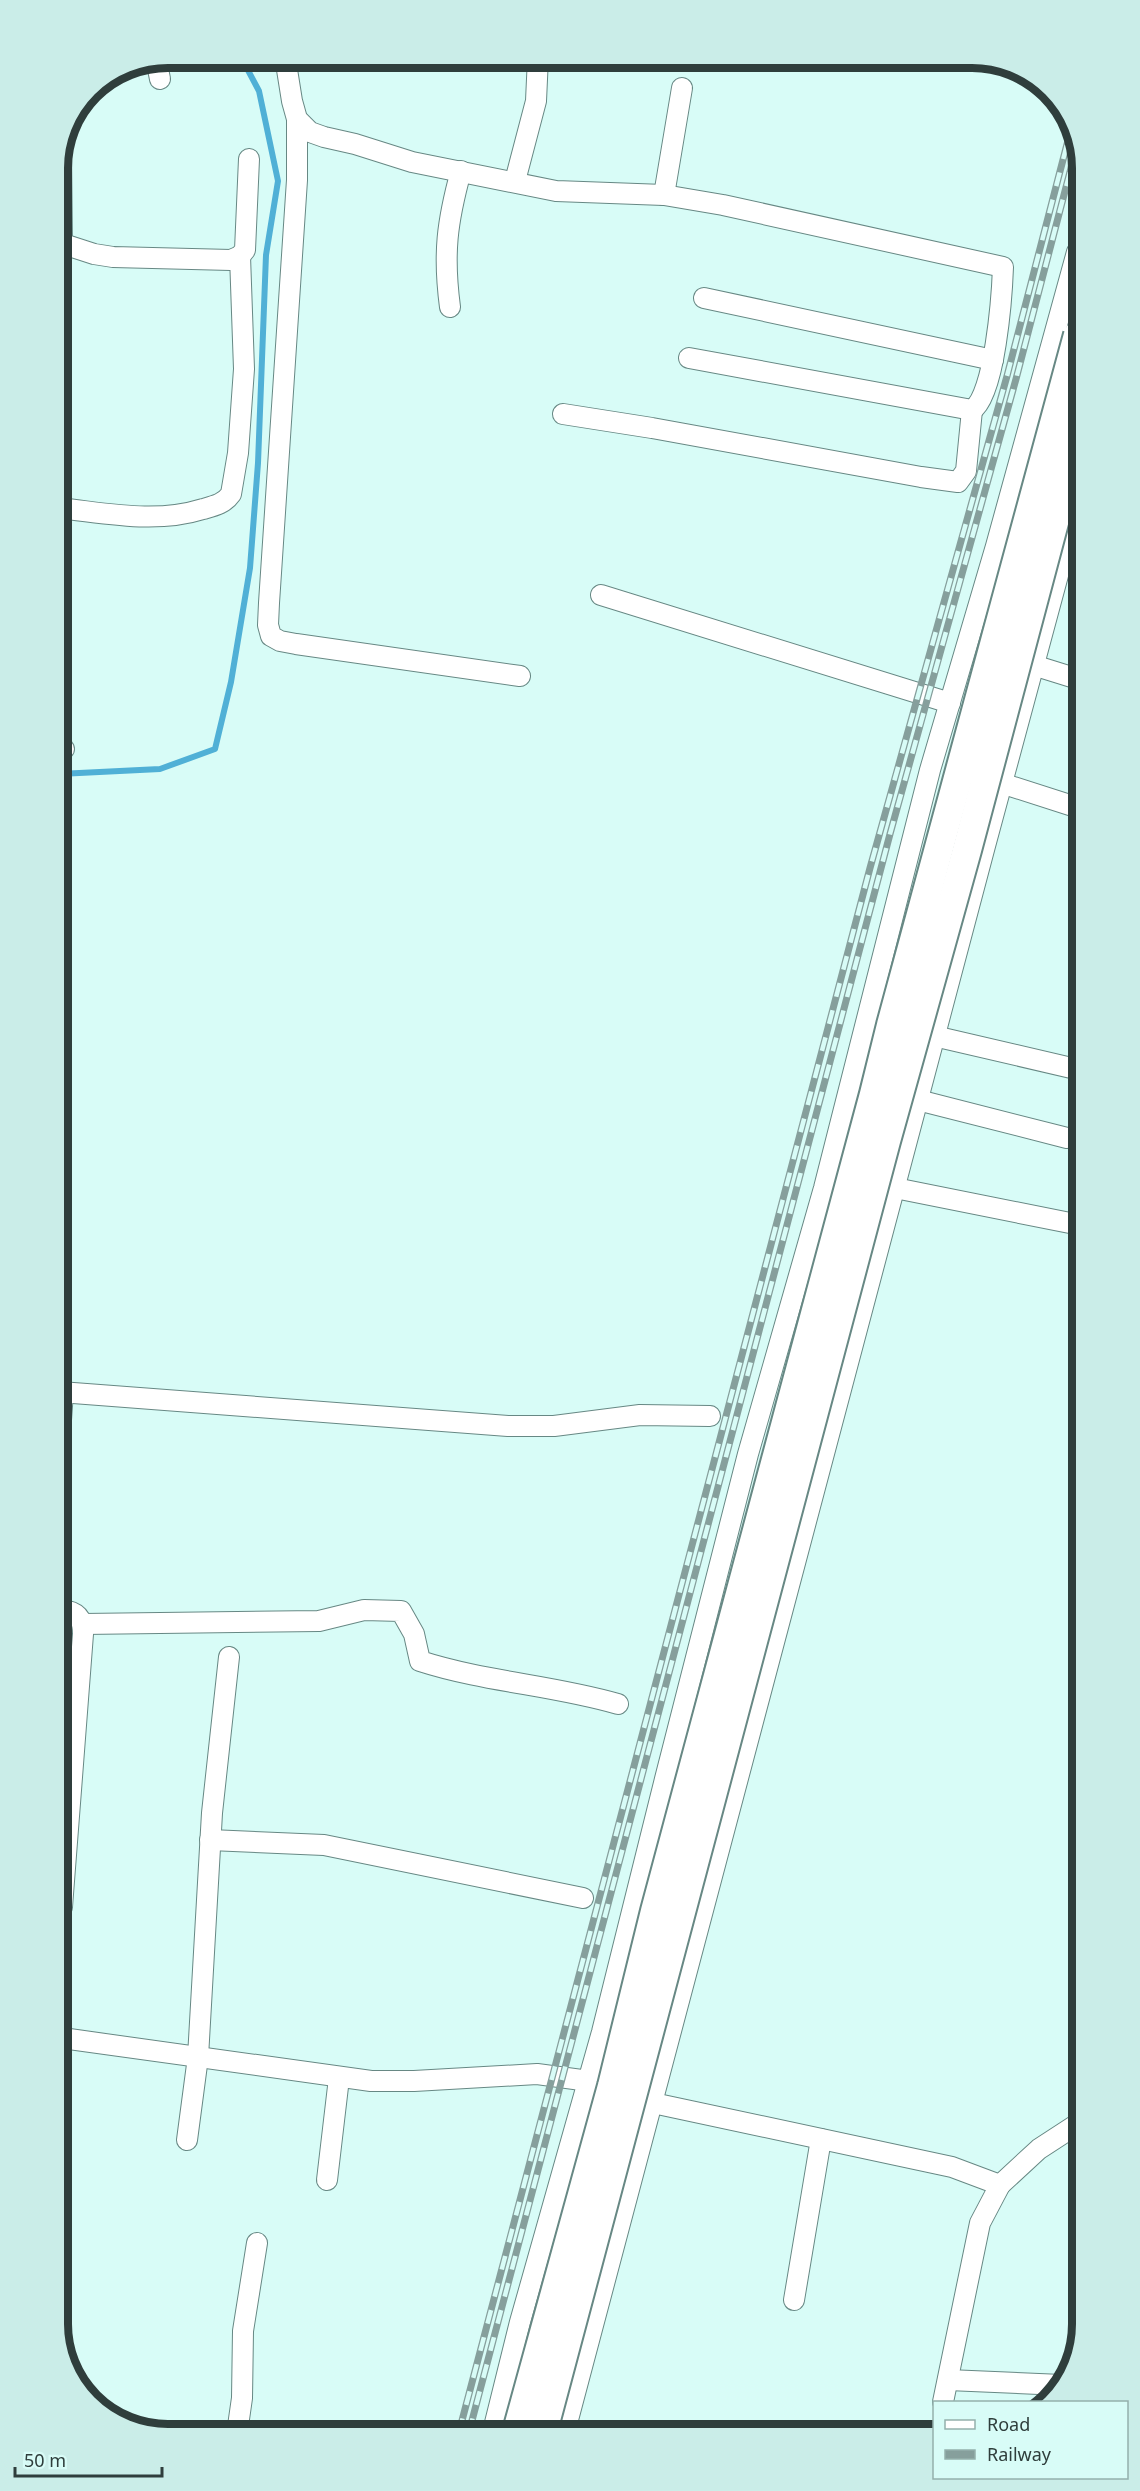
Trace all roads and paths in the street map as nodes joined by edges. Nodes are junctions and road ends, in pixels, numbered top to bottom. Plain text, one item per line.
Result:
1 (286, 68) edge
2 (538, 68) edge
3 (682, 88) dead end
4 (297, 119) junction
5 (249, 159) dead end
6 (461, 171) junction
7 (515, 181) junction
8 (664, 195) junction
9 (68, 245) edge
10 (240, 256) junction
11 (1072, 270) edge
12 (704, 298) dead end
13 (450, 307) dead end
14 (1072, 357) edge
15 (689, 358) dead end
16 (993, 360) junction
17 (955, 407) junction
18 (564, 414) dead end
19 (1072, 455) edge
20 (1013, 485) junction
21 (1072, 499) edge
22 (68, 509) edge
23 (1072, 522) edge
24 (601, 595) dead end
25 (1034, 665) junction
26 (520, 676) dead end
27 (1072, 677) edge
28 (950, 703) junction
29 (1001, 783) junction
30 (1072, 805) edge
31 (934, 1036) junction
32 (1072, 1068) edge
33 (850, 1083) junction
34 (918, 1100) junction
35 (1067, 1138) dead end
36 (895, 1188) junction
37 (1072, 1223) edge
38 (68, 1392) edge
39 (710, 1416) dead end
40 (68, 1611) edge
41 (83, 1624) junction
42 (229, 1657) dead end
43 (618, 1704) dead end
44 (210, 1840) junction
45 (68, 1846) edge
46 (583, 1898) dead end
47 (613, 1990) junction
48 (678, 2006) junction
49 (68, 2039) edge
50 (198, 2057) junction
51 (339, 2078) junction
52 (589, 2081) junction
53 (653, 2103) junction
54 (1072, 2128) edge
55 (821, 2139) junction
56 (187, 2140) dead end
57 (327, 2180) dead end
58 (1000, 2185) junction
59 (257, 2243) dead end
60 (794, 2300) dead end
61 (948, 2380) junction
62 (1052, 2385) edge
63 (944, 2401) edge
64 (238, 2423) edge
65 (496, 2423) edge
66 (519, 2423) edge
67 (545, 2423) edge
68 (567, 2424) edge

1 - 4 street
2 - 7 street
3 - 8 street
4 - 6 street
4 - 26 street
5 - 10 street
6 - 7 street
6 - 13 street
7 - 8 street
8 - 16 street
9 - 10 street
10 - 22 street
11 - 20 street
12 - 16 street
14 - 66 highway, bridge
15 - 17 street
16 - 17 street
17 - 18 street
19 - 67 highway, bridge
20 - 21 street
20 - 28 street
23 - 25 street
24 - 28 street
25 - 27 street
25 - 29 street
28 - 33 street
29 - 30 street
29 - 31 street
31 - 32 street
31 - 34 street
33 - 34 street
33 - 47 street
34 - 35 street
34 - 36 street
36 - 37 street
36 - 48 street
38 - 39 street
40 - 41 street
41 - 43 street
41 - 45 street
42 - 44 street
44 - 46 street
44 - 50 street
47 - 48 street
47 - 52 street
48 - 53 street
49 - 50 street
50 - 51 street
50 - 56 street
51 - 52 street
51 - 57 street
52 - 65 street
53 - 55 street
53 - 68 street
54 - 58 street
55 - 58 street
55 - 60 street
58 - 61 street
59 - 64 street
61 - 62 street
61 - 63 street

